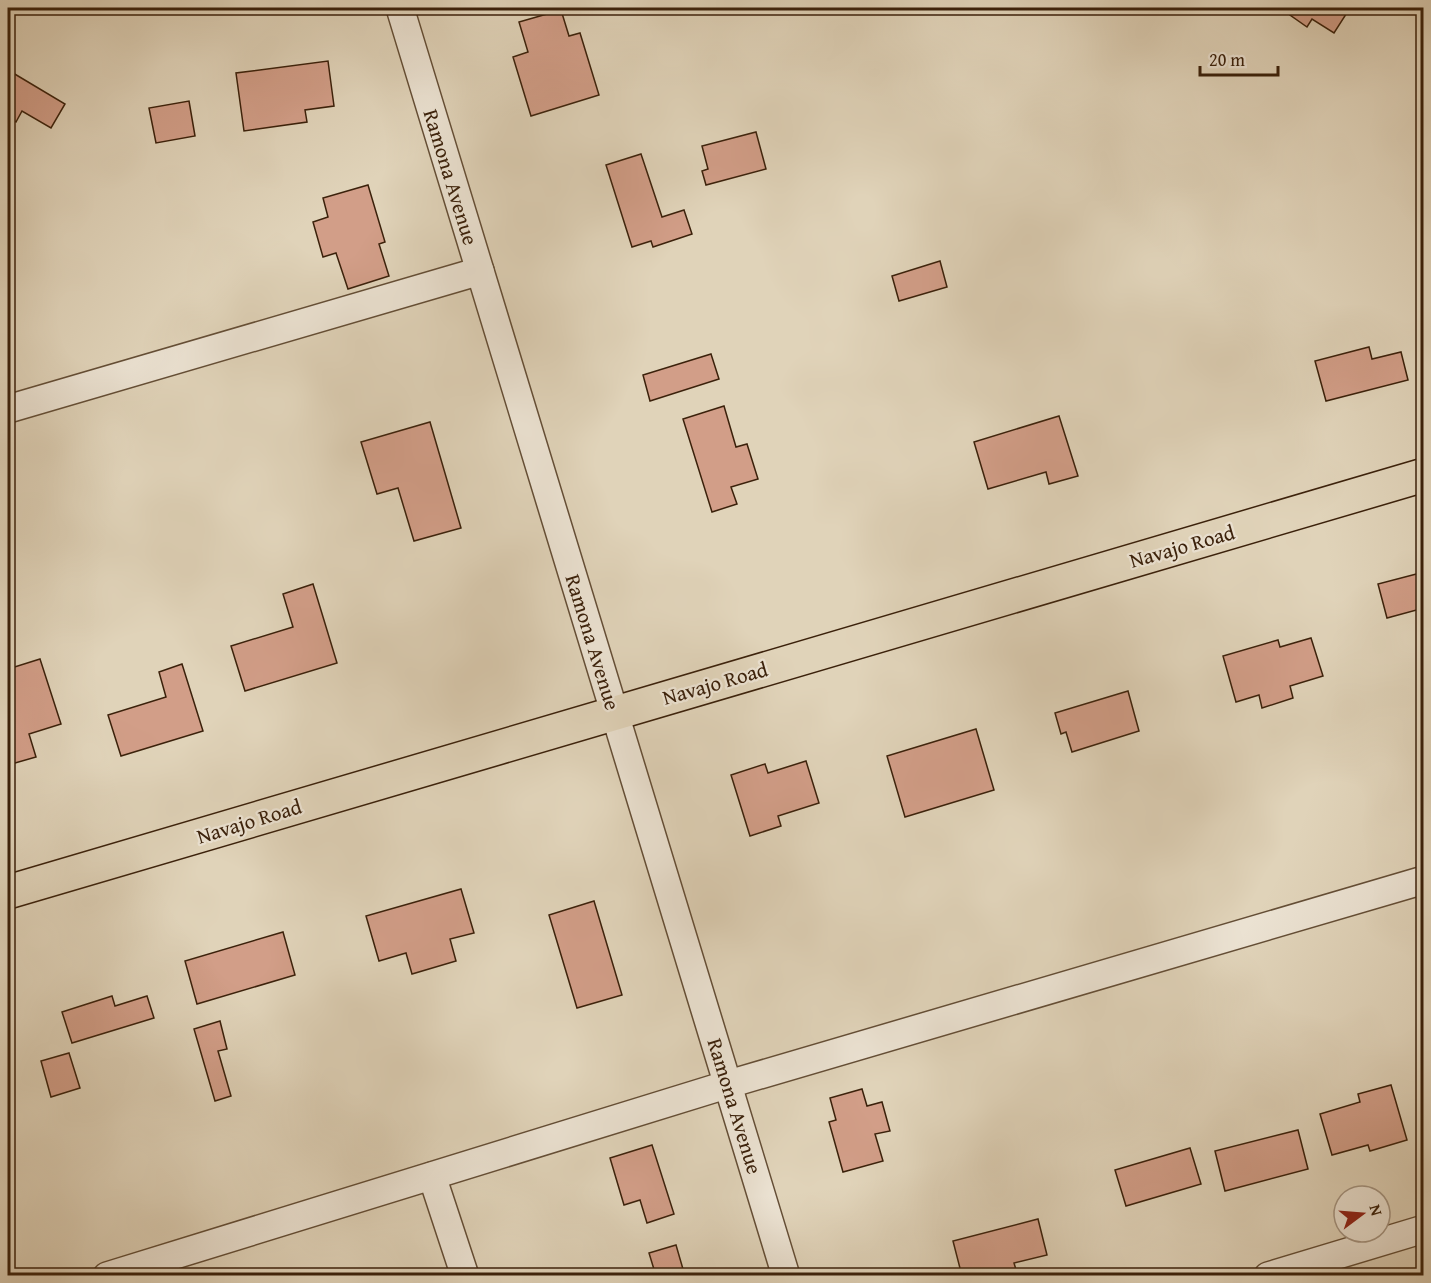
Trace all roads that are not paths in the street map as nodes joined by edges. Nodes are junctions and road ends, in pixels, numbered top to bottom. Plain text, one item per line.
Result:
1 (400, 8) edge
2 (480, 272) junction
3 (8, 410) edge
4 (1424, 475) edge
5 (615, 712) junction
6 (1424, 880) edge
7 (8, 892) edge
8 (729, 1084) junction
9 (432, 1176) junction
10 (1424, 1229) edge
11 (107, 1275) edge
12 (465, 1275) edge
13 (786, 1275) edge
14 (1268, 1275) edge

1 - 2 street, Ramona Avenue
2 - 3 street
2 - 5 street, Ramona Avenue
4 - 5 main road, Navajo Road
5 - 7 main road, Navajo Road
5 - 8 street, Ramona Avenue
6 - 8 street
8 - 9 street
8 - 13 street, Ramona Avenue
9 - 11 street
9 - 12 street
10 - 14 street

